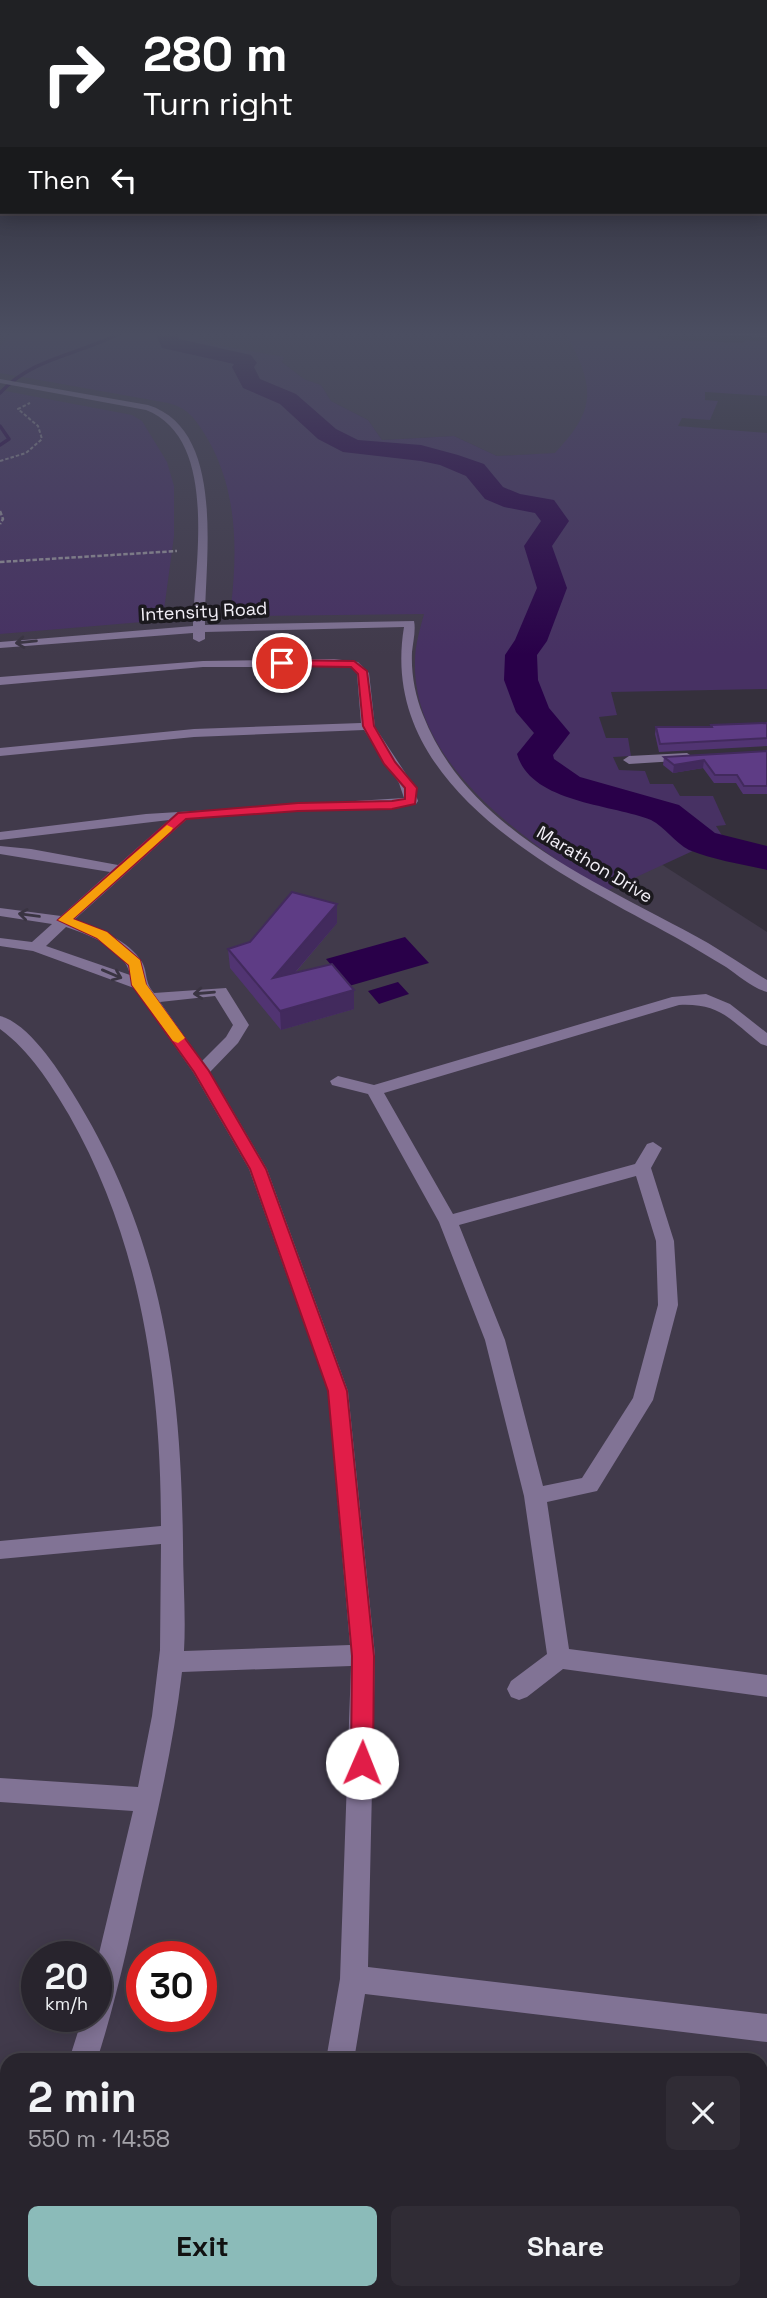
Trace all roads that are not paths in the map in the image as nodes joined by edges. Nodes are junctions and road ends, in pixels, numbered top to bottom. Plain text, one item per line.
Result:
1 (183, 440) edge
2 (409, 628) joint
3 (199, 634) junction
4 (0, 645) edge
5 (0, 656) edge
6 (0, 681) edge
7 (369, 726) junction
8 (0, 752) edge
9 (698, 756) edge
10 (629, 760) dead end
11 (183, 816) junction
12 (0, 836) edge
13 (0, 850) edge
14 (120, 870) junction
15 (0, 912) edge
16 (64, 920) junction
17 (0, 942) edge
18 (35, 947) junction
19 (767, 987) edge
20 (144, 991) junction
21 (0, 1021) edge
22 (767, 1041) edge
23 (201, 1071) junction
24 (338, 1082) dead end
25 (374, 1090) junction
26 (653, 1148) dead end
27 (642, 1168) junction
28 (448, 1222) junction
29 (536, 1496) junction
30 (172, 1534) junction
31 (0, 1550) edge
32 (363, 1656) junction
33 (559, 1658) junction
34 (171, 1662) junction
35 (767, 1686) edge
36 (519, 1689) dead end
37 (0, 1790) edge
38 (148, 1800) junction
39 (355, 1979) junction
40 (767, 2028) edge
41 (85, 2053) edge
42 (341, 2053) edge

1 - 3 street
2 - 3 street, Intensity Road
2 - 19 street, Marathon Drive
3 -> 4 street, Intensity Road
3 - 5 street, Intensity Road
6 - 7 street
7 - 8 street
7 - 11 street
9 - 10 street
11 - 12 street
11 - 14 street
13 - 14 street
14 - 16 street
16 -> 15 street
16 - 18 street
16 - 20 street
17 - 18 street
18 -> 20 street
20 - 23 street
23 -> 20 street
21 - 30 street
22 - 25 street
23 - 32 street
24 - 25 street
25 - 28 street
26 - 27 street
27 - 28 street
27 - 29 street
28 - 29 street
29 - 33 street
30 - 31 street
30 - 34 street
32 - 34 street
32 - 39 street
33 - 35 street
33 - 36 street
34 - 38 street
37 - 38 street
38 - 41 street
39 - 40 street
39 - 42 street

